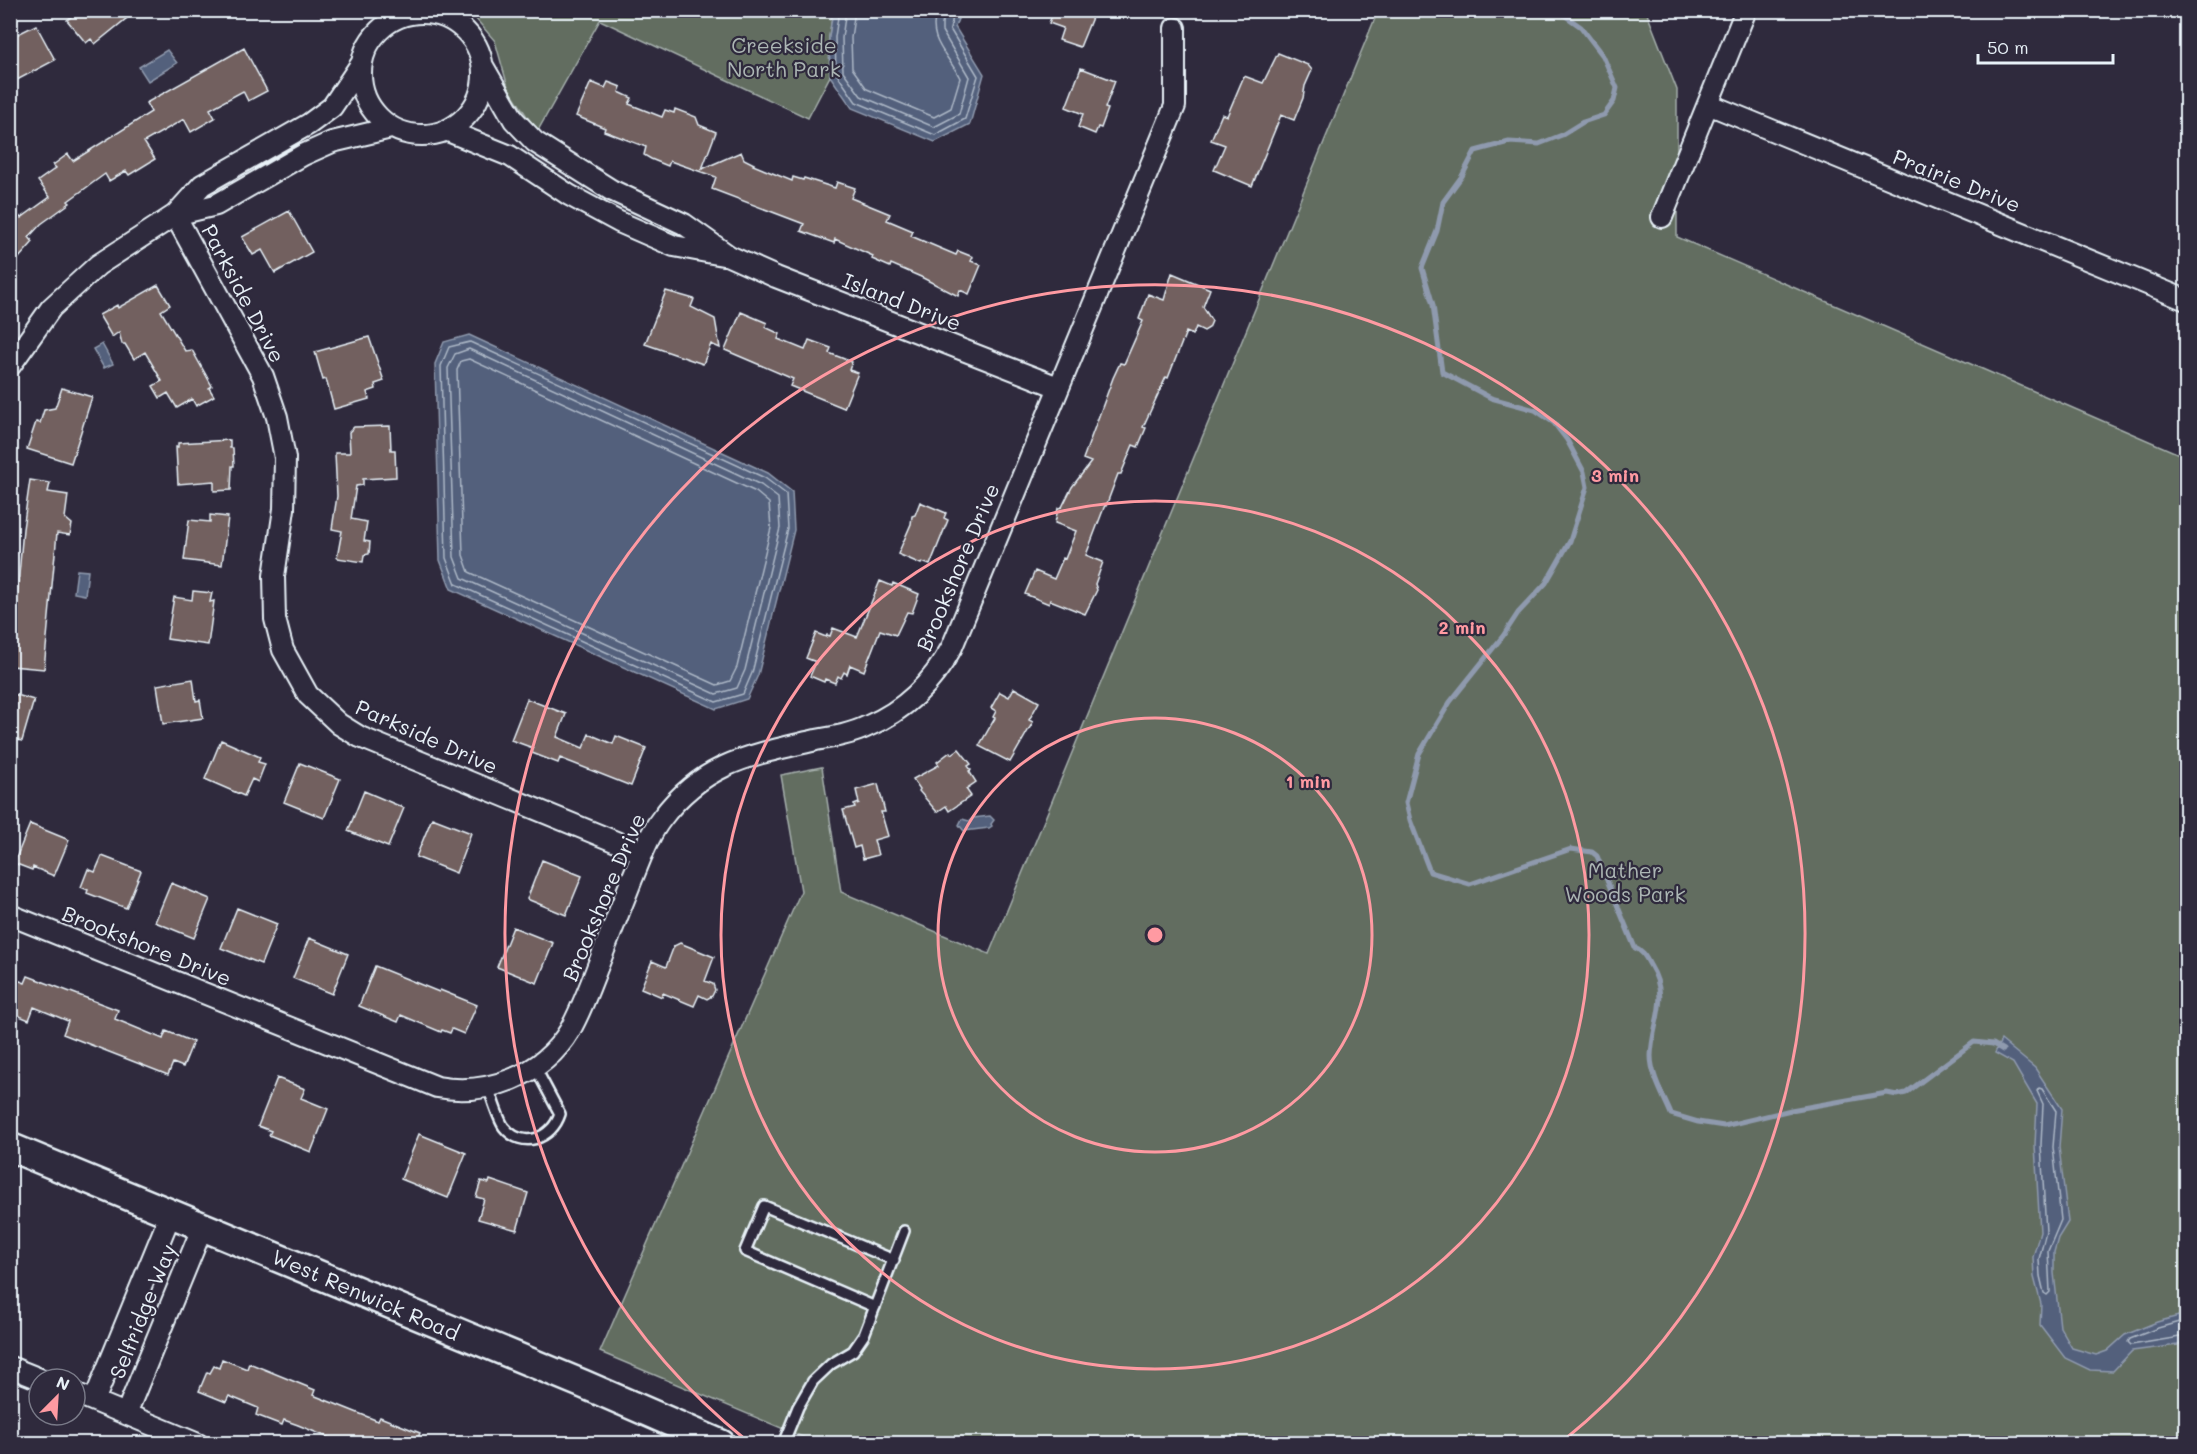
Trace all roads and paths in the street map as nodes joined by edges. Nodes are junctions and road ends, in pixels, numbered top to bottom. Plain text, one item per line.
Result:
1 (382, 10) edge
2 (1746, 10) edge
3 (448, 15) edge
4 (1175, 28) dead end
5 (377, 31) junction
6 (361, 64) junction
7 (483, 66) junction
8 (1708, 104) junction
9 (391, 128) junction
10 (448, 130) junction
11 (175, 215) junction
12 (1662, 216) dead end
13 (729, 256) junction
14 (2187, 300) edge
15 (10, 366) edge
16 (1058, 387) junction
17 (643, 853) junction
18 (10, 915) edge
19 (535, 1066) junction
20 (488, 1087) junction
21 (10, 1147) edge
22 (171, 1213) junction
23 (203, 1226) junction
24 (904, 1231) dead end
25 (894, 1260) junction
26 (875, 1307) junction
27 (10, 1367) edge
28 (27, 1374) edge
29 (87, 1398) edge
30 (94, 1401) junction
31 (126, 1414) junction
32 (198, 1443) edge
33 (721, 1443) edge
34 (783, 1443) edge

1 - 5 street
2 - 8 street
3 - 5 street
3 - 7 street
4 - 16 street, Brookshore Drive
5 - 6 street
6 - 9 street
6 - 11 street
7 - 10 street
7 - 13 street, Island Drive
8 - 12 street
8 - 14 street, Prairie Drive
9 - 10 street
9 - 11 street
10 - 13 street, Island Drive
11 - 15 street
11 - 17 street, Parkside Drive
13 - 16 street, Island Drive
16 - 17 street, Brookshore Drive
17 - 19 street, Brookshore Drive
18 - 20 street, Brookshore Drive
19 - 20 street, Brookshore Drive
19 - 20 lane
21 - 22 street, West Renwick Road
22 - 23 street, West Renwick Road
22 - 30 street
23 - 31 street, Selfridge Way
23 - 33 street, West Renwick Road
24 - 25 lane
25 - 26 lane
25 - 26 lane
26 - 34 lane
27 - 28 street
29 - 30 street
30 - 31 street
31 - 32 street

